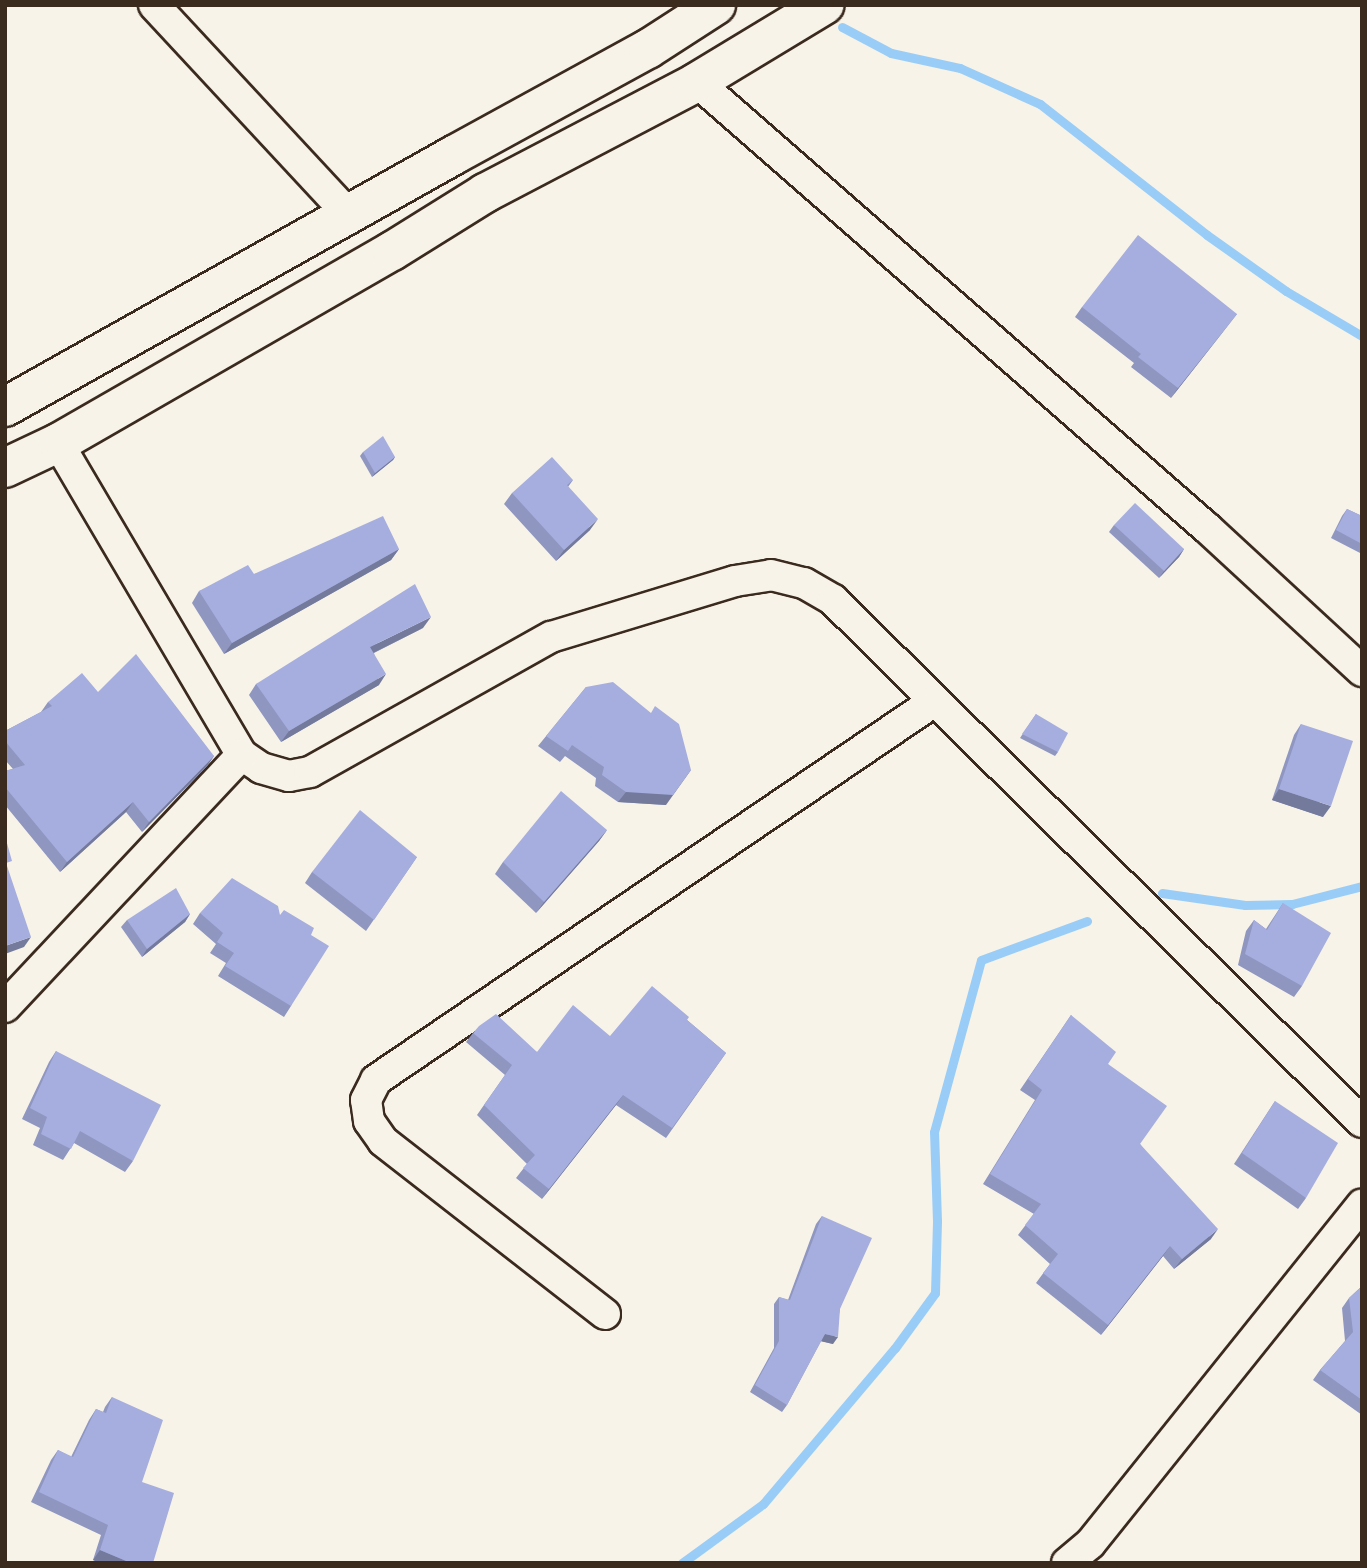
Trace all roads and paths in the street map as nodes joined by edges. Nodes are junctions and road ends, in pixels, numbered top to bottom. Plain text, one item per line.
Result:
1 (154, 5) edge
2 (716, 5) edge
3 (824, 5) edge
4 (697, 82) junction
5 (349, 215) junction
6 (5, 407) edge
7 (58, 443) junction
8 (5, 468) edge
9 (1362, 671) edge
10 (933, 702) junction
11 (242, 755) junction
12 (5, 1007) edge
13 (1362, 1122) edge
14 (1362, 1205) edge
15 (605, 1314) dead end
16 (1067, 1563) edge

1 - 5 street
2 - 5 street
3 - 4 street
4 - 7 street
4 - 9 street
5 - 6 street
7 - 8 street
7 - 11 street
10 - 11 street
10 - 13 street
10 - 15 street
11 - 12 street
14 - 16 street

